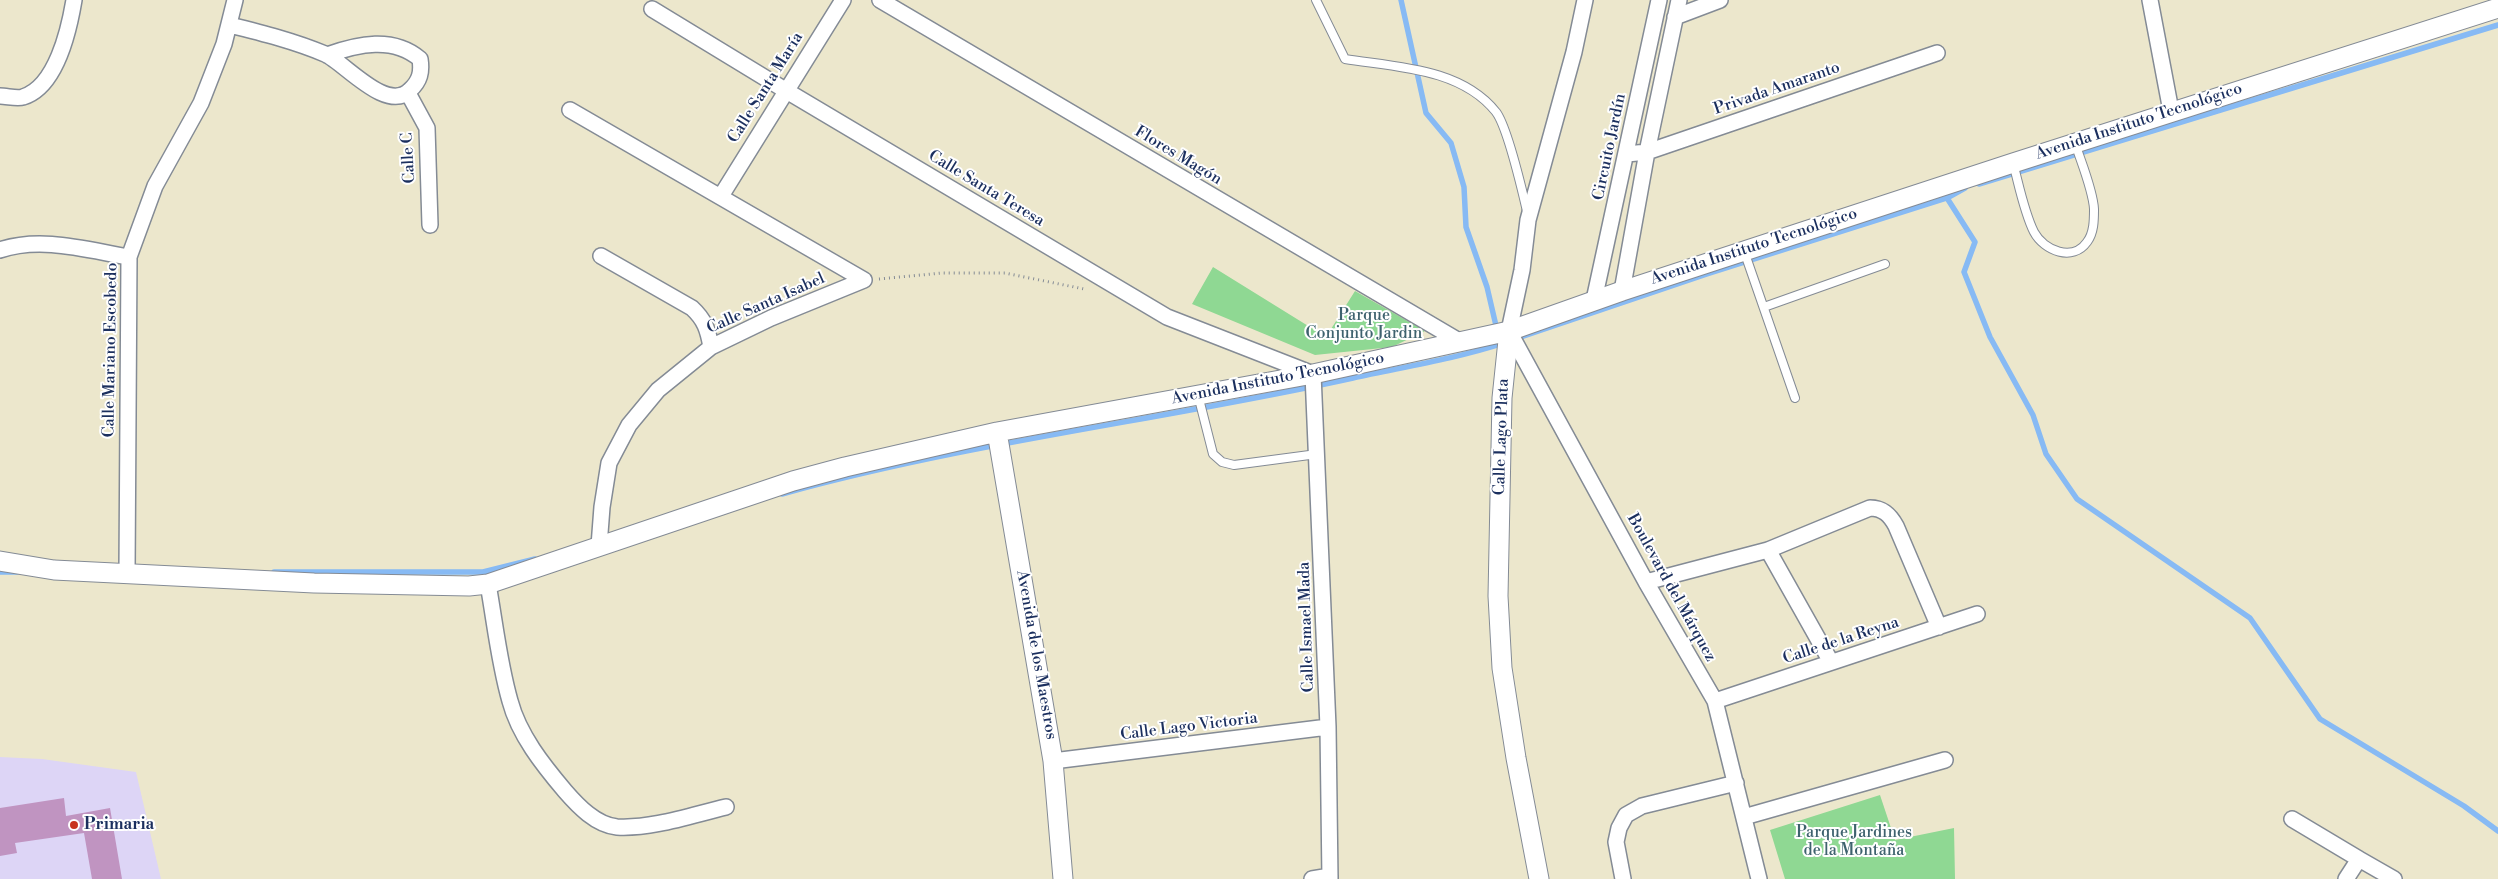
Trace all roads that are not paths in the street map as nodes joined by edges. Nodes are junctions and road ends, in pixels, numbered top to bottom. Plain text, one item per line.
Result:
1 (74, 0) edge
2 (235, 0) edge
3 (843, 0) edge
4 (880, 0) edge
5 (1316, 0) edge
6 (1585, 0) edge
7 (1658, 0) edge
8 (1679, 0) edge
9 (1720, 0) edge
10 (2150, 0) edge
11 (2498, 8) edge
12 (652, 9) dead end
13 (1676, 16) junction
14 (230, 25) junction
15 (1937, 53) dead end
16 (327, 55) junction
17 (785, 90) junction
18 (408, 93) junction
19 (0, 96) edge
20 (570, 110) dead end
21 (2171, 111) junction
22 (2075, 143) junction
23 (1647, 152) junction
24 (1627, 154) junction
25 (2012, 162) junction
26 (721, 196) junction
27 (1528, 220) junction
28 (430, 225) dead end
29 (0, 250) edge
30 (1744, 251) junction
31 (601, 256) dead end
32 (129, 257) junction
33 (1885, 264) dead end
34 (1622, 291) junction
35 (1594, 300) junction
36 (1764, 306) junction
37 (1509, 331) junction
38 (1459, 341) junction
39 (711, 347) junction
40 (1314, 374) junction
41 (1198, 396) junction
42 (1795, 398) dead end
43 (997, 432) junction
44 (1317, 454) junction
45 (599, 546) junction
46 (1768, 550) junction
47 (0, 561) edge
48 (127, 572) junction
49 (1646, 582) junction
50 (488, 584) junction
51 (1978, 614) dead end
52 (1939, 627) junction
53 (1830, 662) junction
54 (1715, 701) junction
55 (1328, 727) junction
56 (1945, 760) dead end
57 (1053, 761) junction
58 (1736, 783) junction
59 (726, 807) dead end
60 (1744, 817) junction
61 (2292, 818) dead end
62 (2359, 859) junction
63 (1330, 877) edge
64 (1063, 879) edge
65 (1312, 879) edge
66 (1539, 879) edge
67 (1623, 879) edge
68 (1759, 879) edge
69 (2346, 879) edge
70 (2394, 879) edge

1 - 19 street
2 - 14 street, Calle Mariano Escobedo
3 - 17 street, Calle Santa María
4 - 38 street, Flores Magón
5 - 27 lane
6 - 27 street, Calle Lago Plata
7 - 24 street, Circuito Jardín
8 - 13 street
9 - 13 street
10 - 21 street
11 - 21 street, Avenida Instituto Tecnológico
12 - 17 street, Calle Santa Teresa
13 - 23 street
14 - 16 street
14 - 32 street, Calle Mariano Escobedo
15 - 23 street, Privada Amaranto
16 - 18 street
16 - 18 street
17 - 26 street, Calle Santa María
17 - 40 street, Calle Santa Teresa
18 - 28 street, Calle C
20 - 26 street, Calle Santa Isabel
21 - 22 street, Avenida Instituto Tecnológico
22 - 25 street, Avenida Instituto Tecnológico
22 - 25 lane
23 - 24 street, Privada Amaranto
23 - 34 street
24 - 35 street, Circuito Jardín
25 - 30 street, Avenida Instituto Tecnológico
26 - 39 street, Calle Santa Isabel
27 - 37 street, Calle Lago Plata
29 - 32 street
30 - 34 street, Avenida Instituto Tecnológico
30 - 36 lane
31 - 39 street
32 - 48 street, Calle Mariano Escobedo
33 - 36 lane
34 - 35 street, Avenida Instituto Tecnológico
35 - 37 street, Avenida Instituto Tecnológico
36 - 42 lane
37 - 38 street, Avenida Instituto Tecnológico
37 - 49 street, Boulevard del Márquez
37 - 66 street, Calle Lago Plata
38 - 40 street, Avenida Instituto Tecnológico
39 - 45 street, Calle Santa Isabel
40 - 41 street, Avenida Instituto Tecnológico
40 - 44 street, Calle Ismael Mada
41 - 43 street, Avenida Instituto Tecnológico
41 - 44 lane
43 - 45 street, Avenida Instituto Tecnológico
43 - 57 street, Avenida de los Maestros
44 - 55 street, Calle Ismael Mada
45 - 50 street, Avenida Instituto Tecnológico
46 - 49 street
46 - 52 street
46 - 53 street
47 - 48 street, Avenida Instituto Tecnológico
48 - 50 street, Avenida Instituto Tecnológico
49 - 54 street, Boulevard del Márquez
50 - 59 street
51 - 52 street, Calle de la Reyna
52 - 53 street, Calle de la Reyna
53 - 54 street, Calle de la Reyna
54 - 58 street, Boulevard del Márquez
55 - 57 street, Calle Lago Victoria
55 - 63 street, Calle Ismael Mada
56 - 60 street
57 - 64 street, Avenida de los Maestros
58 - 60 street, Boulevard del Márquez
58 - 67 street
60 - 68 street, Boulevard del Márquez
61 - 62 street
62 - 69 street
62 - 70 street
63 - 65 street

